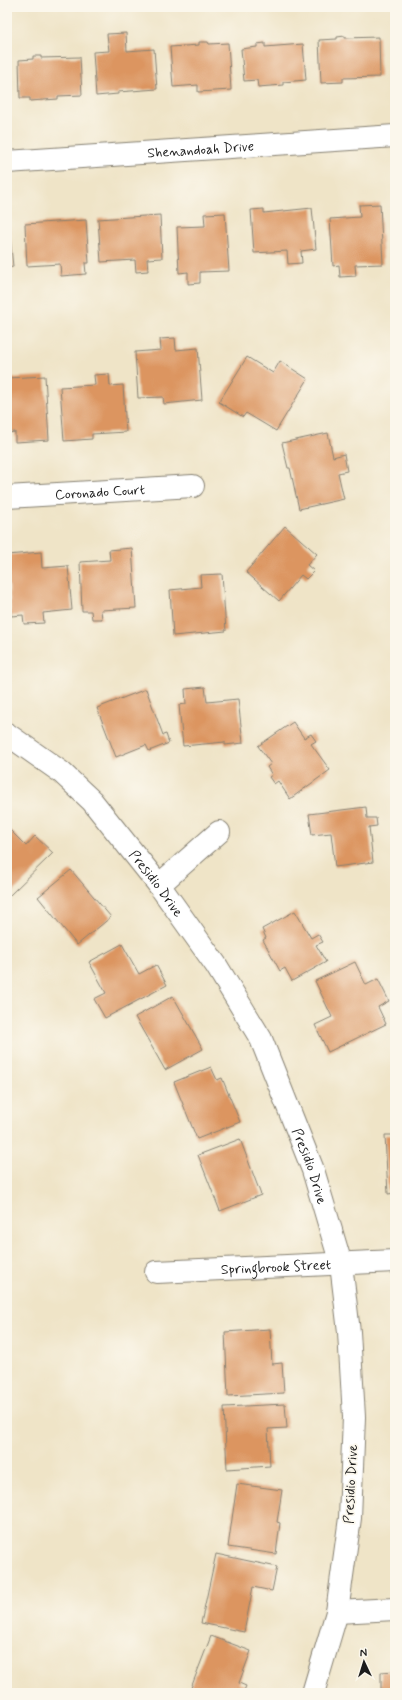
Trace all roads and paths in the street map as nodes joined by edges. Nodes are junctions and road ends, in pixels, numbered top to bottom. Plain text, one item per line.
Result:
1 (395, 136) edge
2 (7, 162) edge
3 (193, 486) dead end
4 (7, 497) edge
5 (7, 734) edge
6 (219, 832) dead end
7 (159, 886) junction
8 (395, 1261) edge
9 (341, 1264) junction
10 (156, 1272) dead end
11 (395, 1609) edge
12 (337, 1612) junction
13 (313, 1693) edge

1 - 2 street, Shenandoah Drive
3 - 4 street, Coronado Court
5 - 7 street, Presidio Drive
6 - 7 street
7 - 9 street, Presidio Drive
8 - 9 street, Springbrook Street
9 - 10 street, Springbrook Street
9 - 12 street, Presidio Drive
11 - 12 street
12 - 13 street, Presidio Drive

